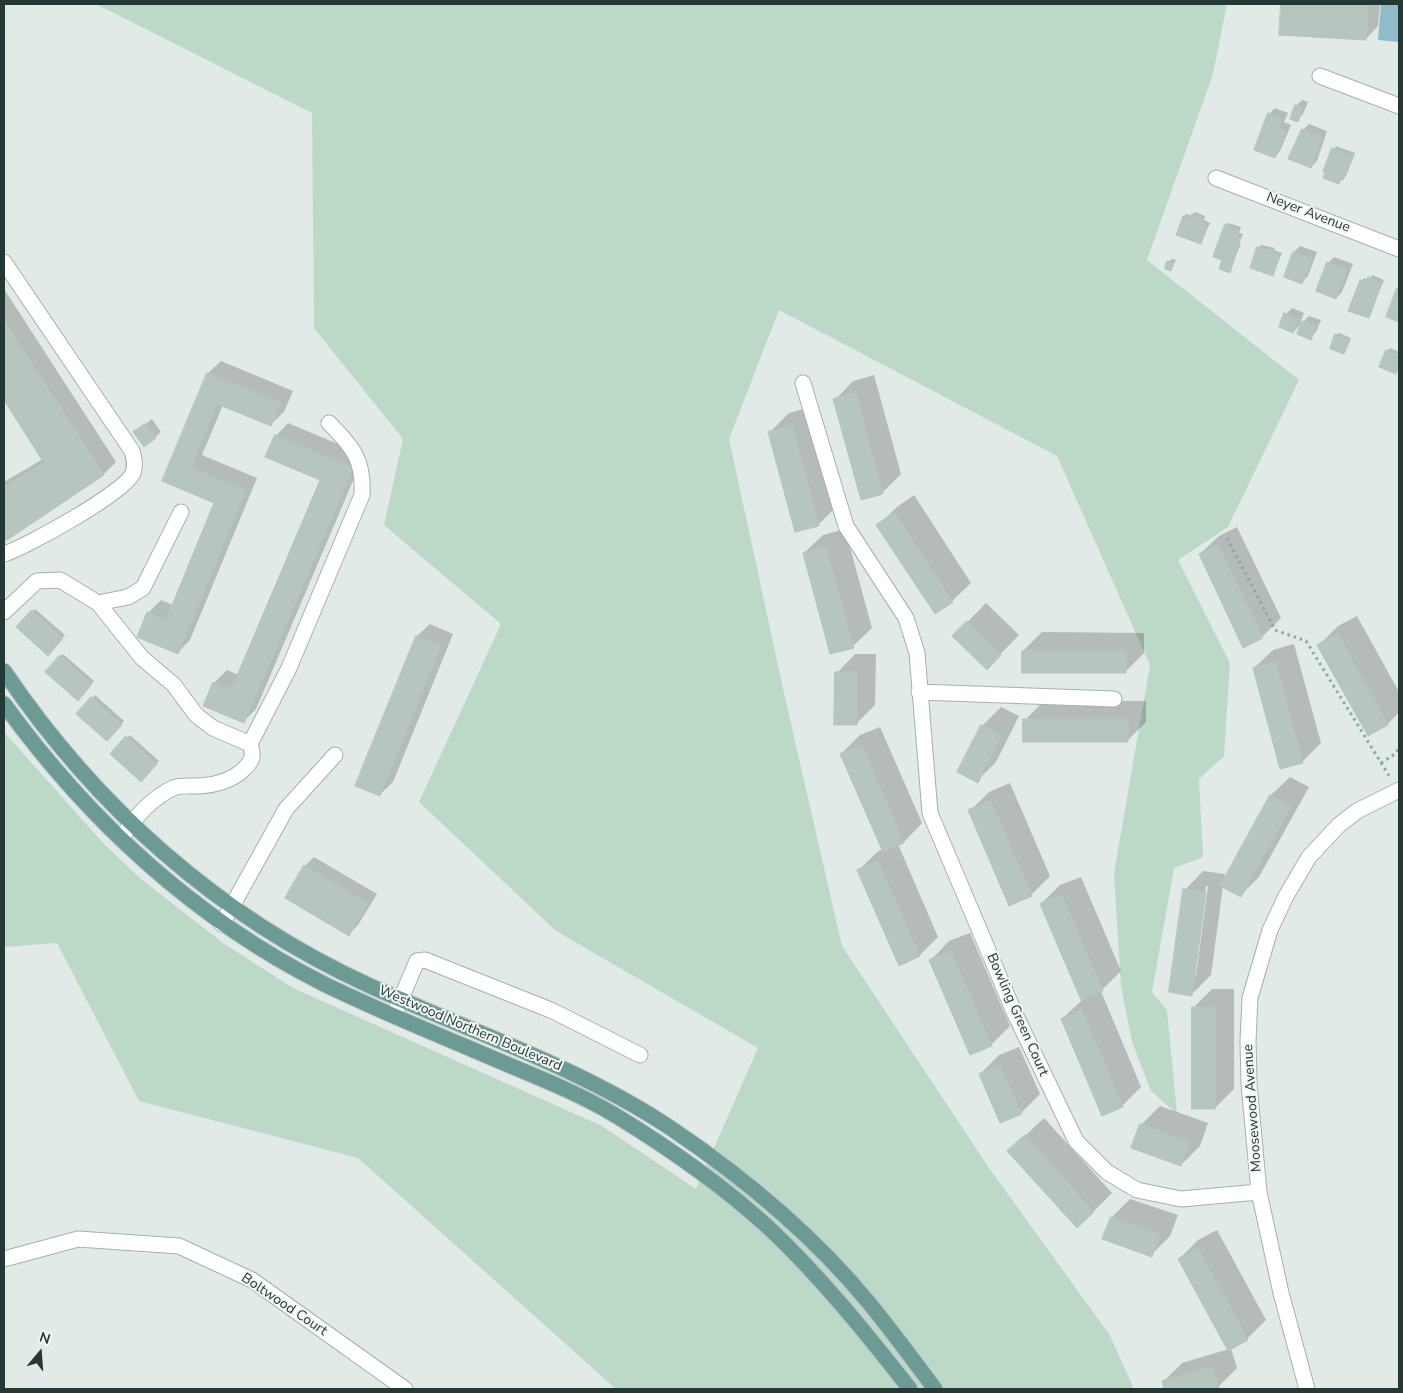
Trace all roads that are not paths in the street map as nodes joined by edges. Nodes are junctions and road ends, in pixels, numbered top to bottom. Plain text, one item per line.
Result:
1 (1320, 76) dead end
2 (1399, 106) edge
3 (1216, 178) dead end
4 (1399, 249) edge
5 (4, 262) edge
6 (803, 383) dead end
7 (328, 424) dead end
8 (181, 512) dead end
9 (4, 554) edge
10 (98, 603) junction
11 (4, 612) edge
12 (4, 671) edge
13 (918, 692) junction
14 (1114, 699) dead end
15 (4, 704) edge
16 (250, 744) junction
17 (335, 755) dead end
18 (1398, 790) edge
19 (130, 824) junction
20 (121, 839) junction
21 (232, 907) junction
22 (222, 924) junction
23 (401, 1000) junction
24 (394, 1016) junction
25 (640, 1055) dead end
26 (1259, 1192) junction
27 (4, 1259) edge
28 (405, 1389) edge
29 (910, 1389) edge
30 (936, 1389) edge
31 (1307, 1389) edge

1 - 2 street
3 - 4 street, Neyer Avenue
5 - 9 street
6 - 13 street, Bowling Green Court
7 - 16 street
8 - 10 street
10 - 11 street
10 - 16 street
12 - 19 main road, Westwood Northern Boulevard
13 - 14 street
13 - 26 street, Bowling Green Court
15 - 20 main road, Westwood Northern Boulevard
16 - 19 street
17 - 21 street
18 - 26 street, Moosewood Avenue
19 - 20 street
19 - 21 main road, Westwood Northern Boulevard
20 - 22 main road, Westwood Northern Boulevard
21 - 22 street
21 - 23 main road, Westwood Northern Boulevard
22 - 24 main road, Westwood Northern Boulevard
23 - 24 street
23 - 25 street
23 - 30 main road, Westwood Northern Boulevard
24 - 29 main road, Westwood Northern Boulevard
26 - 31 street, Moosewood Avenue
27 - 28 street, Boltwood Court

